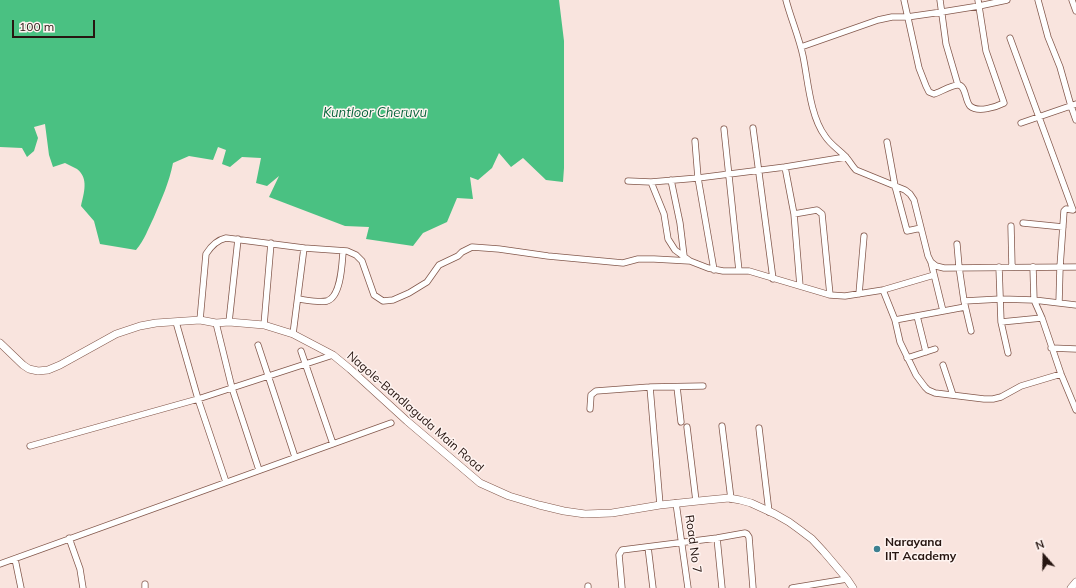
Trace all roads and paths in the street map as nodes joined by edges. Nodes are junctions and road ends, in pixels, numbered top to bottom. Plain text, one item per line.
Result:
1 (786, 0) edge
2 (904, 0) edge
3 (940, 0) edge
4 (1007, 0) edge
5 (1038, 0) edge
6 (1072, 0) edge
7 (979, 3) edge
8 (1076, 11) edge
9 (942, 12) junction
10 (907, 17) junction
11 (1010, 38) dead end
12 (801, 48) junction
13 (958, 85) junction
14 (1073, 105) edge
15 (1039, 116) junction
16 (1076, 120) edge
17 (1021, 123) dead end
18 (753, 128) dead end
19 (724, 129) dead end
20 (695, 141) dead end
21 (887, 142) dead end
22 (846, 157) junction
23 (785, 167) junction
24 (759, 170) junction
25 (729, 174) junction
26 (698, 178) junction
27 (671, 180) junction
28 (628, 181) dead end
29 (651, 182) junction
30 (895, 186) junction
31 (1074, 210) edge
32 (794, 214) junction
33 (1023, 224) dead end
34 (1011, 226) dead end
35 (1063, 227) junction
36 (921, 228) junction
37 (864, 236) dead end
38 (238, 239) junction
39 (271, 243) junction
40 (957, 244) dead end
41 (304, 248) junction
42 (343, 252) junction
43 (684, 256) junction
44 (690, 261) junction
45 (931, 262) junction
46 (959, 267) junction
47 (999, 267) junction
48 (1012, 267) junction
49 (1033, 267) junction
50 (1060, 267) junction
51 (1076, 267) edge
52 (714, 270) junction
53 (739, 271) junction
54 (934, 275) junction
55 (773, 279) junction
56 (800, 286) junction
57 (883, 290) junction
58 (860, 294) junction
59 (830, 295) junction
60 (298, 299) junction
61 (1001, 299) junction
62 (1034, 300) junction
63 (1059, 302) junction
64 (964, 304) junction
65 (1076, 305) edge
66 (943, 311) junction
67 (917, 316) junction
68 (1042, 318) junction
69 (200, 320) junction
70 (895, 320) junction
71 (176, 322) junction
72 (229, 322) junction
73 (1001, 322) junction
74 (216, 323) junction
75 (264, 325) junction
76 (971, 331) dead end
77 (293, 334) junction
78 (0, 343) edge
79 (258, 345) dead end
80 (1051, 348) junction
81 (935, 349) dead end
82 (1076, 349) edge
83 (301, 351) dead end
84 (926, 352) junction
85 (1008, 353) dead end
86 (333, 355) junction
87 (907, 358) junction
88 (305, 364) junction
89 (943, 365) dead end
90 (1061, 374) junction
91 (268, 376) junction
92 (702, 386) dead end
93 (650, 387) junction
94 (677, 387) junction
95 (232, 388) junction
96 (953, 395) junction
97 (198, 399) junction
98 (590, 409) dead end
99 (1076, 410) edge
100 (681, 422) dead end
101 (391, 423) dead end
102 (722, 426) dead end
103 (687, 427) dead end
104 (759, 428) dead end
105 (333, 444) junction
106 (30, 446) dead end
107 (296, 457) junction
108 (259, 470) junction
109 (226, 482) junction
110 (730, 498) junction
111 (696, 501) junction
112 (676, 503) junction
113 (660, 505) junction
114 (769, 512) junction
115 (69, 538) junction
116 (717, 538) junction
117 (682, 542) junction
118 (648, 547) junction
119 (15, 559) junction
120 (0, 564) edge
121 (847, 579) junction
122 (1076, 582) edge
123 (21, 588) edge
124 (83, 588) edge
125 (622, 588) edge
126 (653, 588) edge
127 (688, 588) edge
128 (722, 588) edge
129 (753, 588) edge
130 (792, 588) edge
131 (853, 588) edge
132 (1071, 588) edge

1 - 12 street
2 - 10 street
3 - 9 street
4 - 7 street
5 - 14 street
6 - 8 street
7 - 9 street
7 - 13 street
9 - 10 street
9 - 13 street
10 - 12 street
10 - 13 street
11 - 15 street
12 - 22 street
14 - 15 street
14 - 16 street
15 - 17 street
15 - 31 street
18 - 24 street
19 - 25 street
20 - 26 street
21 - 30 street
22 - 23 street
22 - 30 street
23 - 24 street
23 - 32 street
24 - 25 street
24 - 55 street
25 - 26 street
25 - 53 street
26 - 27 street
26 - 52 street
27 - 29 street
27 - 43 street
28 - 29 street
29 - 43 street
30 - 36 street
30 - 36 street
31 - 35 street
32 - 56 street
32 - 59 street
33 - 35 street
34 - 48 street
35 - 50 street
36 - 45 street
37 - 58 street
38 - 39 street
38 - 69 street
38 - 72 street
39 - 41 street
39 - 75 street
40 - 46 street
41 - 42 street
41 - 60 street
42 - 44 street
42 - 60 street
43 - 44 street
44 - 52 street
45 - 46 street
45 - 54 street
46 - 47 street
46 - 64 street
47 - 48 street
47 - 61 street
48 - 49 street
49 - 50 street
49 - 62 street
50 - 51 street
50 - 63 street
52 - 53 street
53 - 55 street
54 - 57 street
54 - 66 street
55 - 56 street
56 - 59 street
57 - 58 street
57 - 70 street
58 - 59 street
60 - 77 street
61 - 62 street
61 - 64 street
61 - 73 street
62 - 63 street
62 - 68 street
63 - 65 street
64 - 66 street
64 - 76 street
66 - 67 street
67 - 70 street
67 - 84 street
68 - 73 street
68 - 80 street
69 - 71 street, Nagole-Bandlaguda Main Road
69 - 74 street, Nagole-Bandlaguda Main Road
70 - 87 street
71 - 78 street, Nagole-Bandlaguda Main Road
71 - 97 street
72 - 74 street, Nagole-Bandlaguda Main Road
72 - 75 street, Nagole-Bandlaguda Main Road
73 - 85 street
74 - 95 street
75 - 77 street, Nagole-Bandlaguda Main Road
77 - 86 street, Nagole-Bandlaguda Main Road
79 - 91 street
80 - 82 street
80 - 90 street
81 - 84 street
83 - 88 street
84 - 87 street
86 - 88 street
86 - 113 street, Nagole-Bandlaguda Main Road
87 - 96 street
88 - 91 street
88 - 105 street
89 - 96 street
90 - 96 street
90 - 99 street
91 - 95 street
91 - 107 street
92 - 94 street
93 - 94 street
93 - 98 street
93 - 113 street
94 - 100 street
95 - 97 street
95 - 108 street
97 - 106 street
97 - 109 street
101 - 105 street
102 - 110 street
103 - 111 street
104 - 114 street
105 - 107 street
107 - 108 street
108 - 109 street
109 - 115 street
110 - 111 street, Nagole-Bandlaguda Main Road
110 - 114 street, Nagole-Bandlaguda Main Road
111 - 112 street, Nagole-Bandlaguda Main Road
112 - 113 street, Nagole-Bandlaguda Main Road
112 - 117 street, Road No 7
114 - 121 street, Nagole-Bandlaguda Main Road
115 - 119 street
115 - 124 street
116 - 117 street
116 - 128 street
116 - 129 street
117 - 118 street
117 - 127 street, Road No 7
118 - 125 street
118 - 126 street
119 - 120 street
119 - 123 street
121 - 130 street
121 - 131 street, Nagole-Bandlaguda Main Road
122 - 132 street

